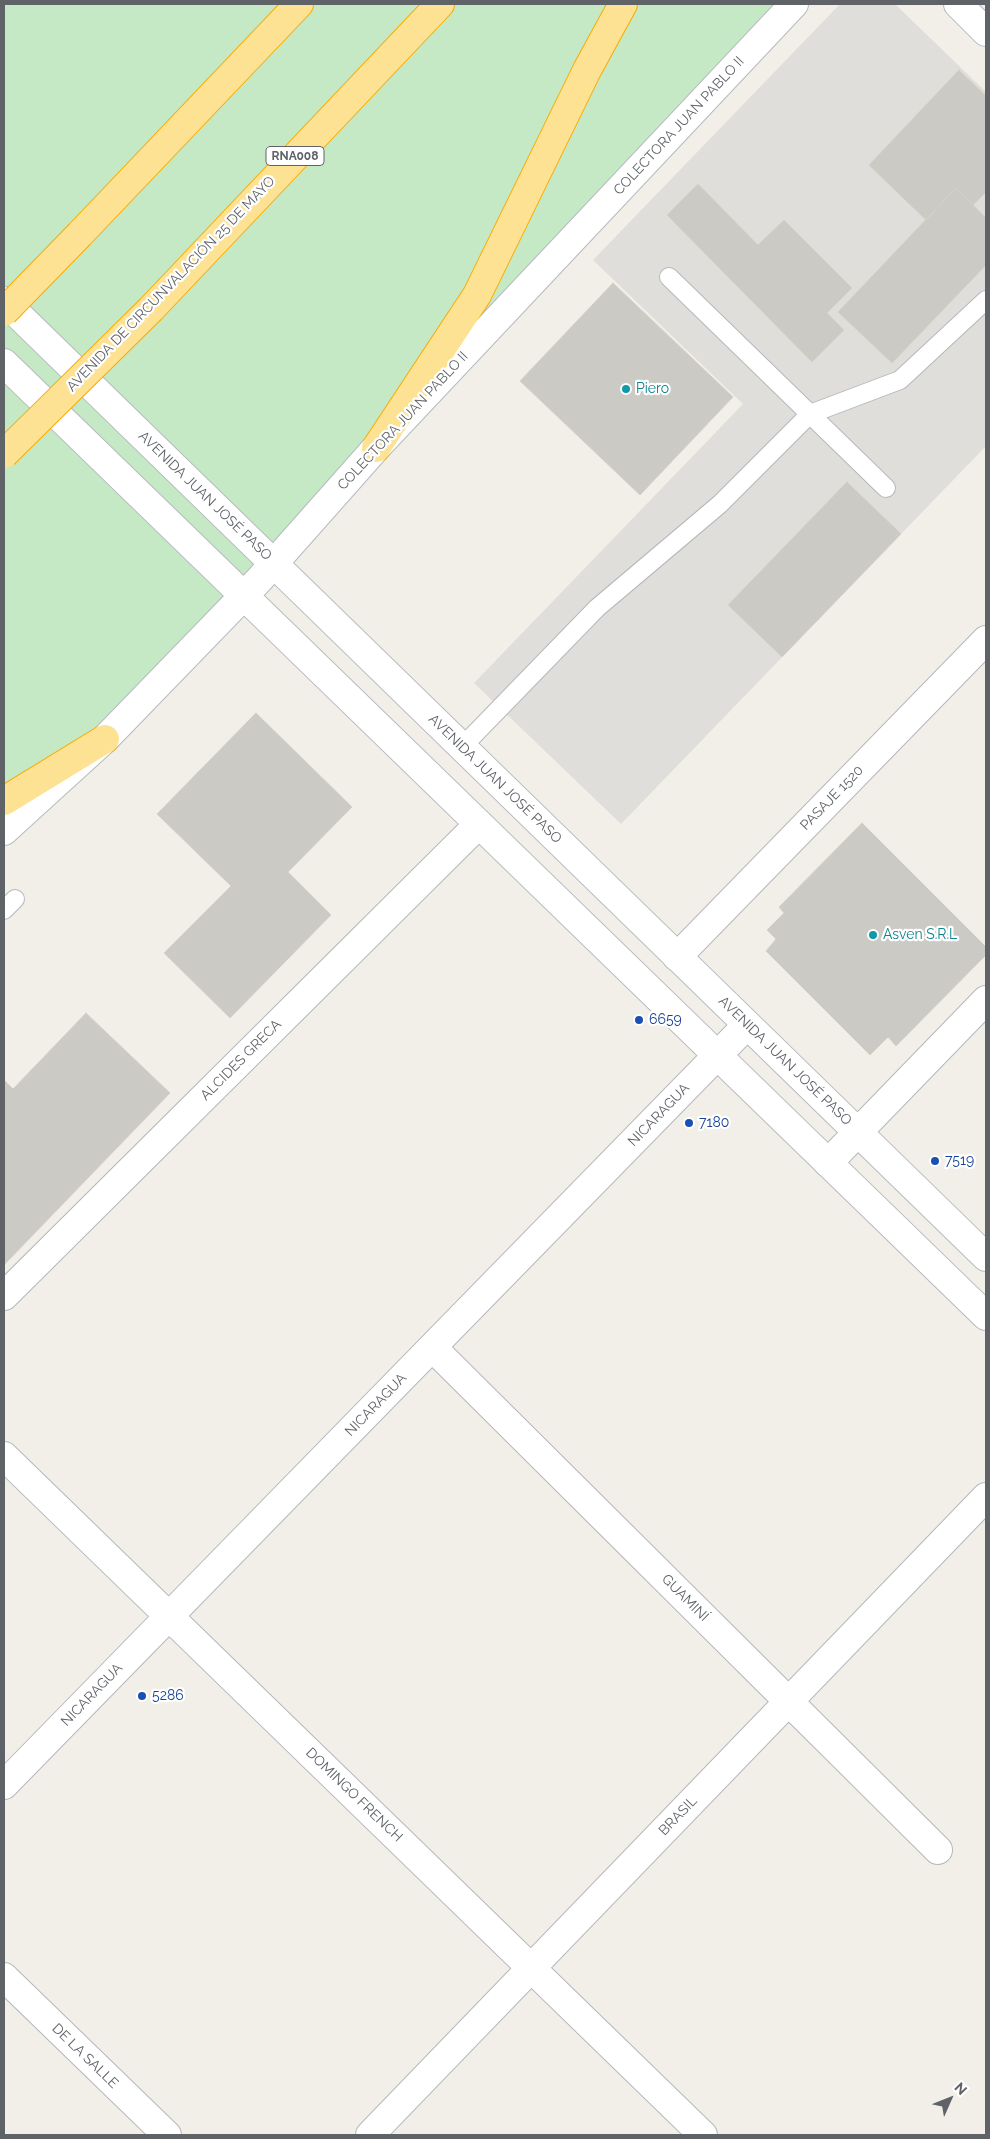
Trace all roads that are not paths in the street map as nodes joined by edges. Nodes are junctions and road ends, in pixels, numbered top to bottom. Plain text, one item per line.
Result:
1 (299, 4) edge
2 (440, 4) edge
3 (624, 4) edge
4 (794, 4) edge
5 (958, 4) edge
6 (986, 32) edge
7 (669, 277) dead end
8 (986, 300) edge
9 (4, 301) edge
10 (4, 312) edge
11 (4, 363) edge
12 (810, 414) junction
13 (376, 448) junction
14 (4, 454) edge
15 (886, 488) dead end
16 (274, 564) junction
17 (243, 597) junction
18 (986, 640) edge
19 (106, 739) junction
20 (462, 747) junction
21 (4, 801) edge
22 (478, 824) junction
23 (4, 831) edge
24 (677, 956) junction
25 (986, 1000) edge
26 (747, 1024) junction
27 (717, 1056) junction
28 (858, 1132) junction
29 (828, 1163) junction
30 (986, 1257) edge
31 (4, 1296) edge
32 (986, 1316) edge
33 (432, 1347) junction
34 (4, 1456) edge
35 (986, 1497) edge
36 (170, 1616) junction
37 (788, 1702) junction
38 (4, 1785) edge
39 (938, 1850) dead end
40 (531, 1968) junction
41 (4, 1977) edge
42 (167, 2135) edge
43 (370, 2135) edge
44 (703, 2135) edge

1 - 10 highway, bridge
2 - 14 highway, AVENIDA DE CIRCUNVALACIÓN 25 DE MAYO / RNA008, bridge
3 - 13 highway
4 - 13 street, COLECTORA JUAN PABLO II
5 - 6 street
7 - 12 lane
8 - 12 lane
9 - 16 street, AVENIDA JUAN JOSÉ PASO
11 - 17 street
12 - 15 lane
12 - 20 lane
13 - 16 street, COLECTORA JUAN PABLO II
16 - 17 street, COLECTORA JUAN PABLO II
16 - 20 street, AVENIDA JUAN JOSÉ PASO
17 - 19 street, COLECTORA JUAN PABLO II
17 - 22 street
18 - 24 street, PASAJE 1520
19 - 21 highway
19 - 23 street, COLECTORA JUAN PABLO II
20 - 24 street, AVENIDA JUAN JOSÉ PASO
22 - 27 street
22 - 31 street, ALCIDES GRECA
24 - 26 street, AVENIDA JUAN JOSÉ PASO
25 - 28 street
26 - 27 street, NICARAGUA
26 - 28 street, AVENIDA JUAN JOSÉ PASO
27 - 29 street
27 - 33 street, NICARAGUA
28 - 29 street
28 - 30 street, AVENIDA JUAN JOSÉ PASO
29 - 32 street
33 - 36 street, NICARAGUA
33 - 37 street, GUAMINÍ
34 - 36 street, DOMINGO FRENCH
35 - 37 street, BRASIL
36 - 38 street, NICARAGUA
36 - 40 street, DOMINGO FRENCH
37 - 39 street, GUAMINÍ
37 - 40 street, BRASIL
40 - 43 street, BRASIL
40 - 44 street, DOMINGO FRENCH
41 - 42 street, DE LA SALLE

